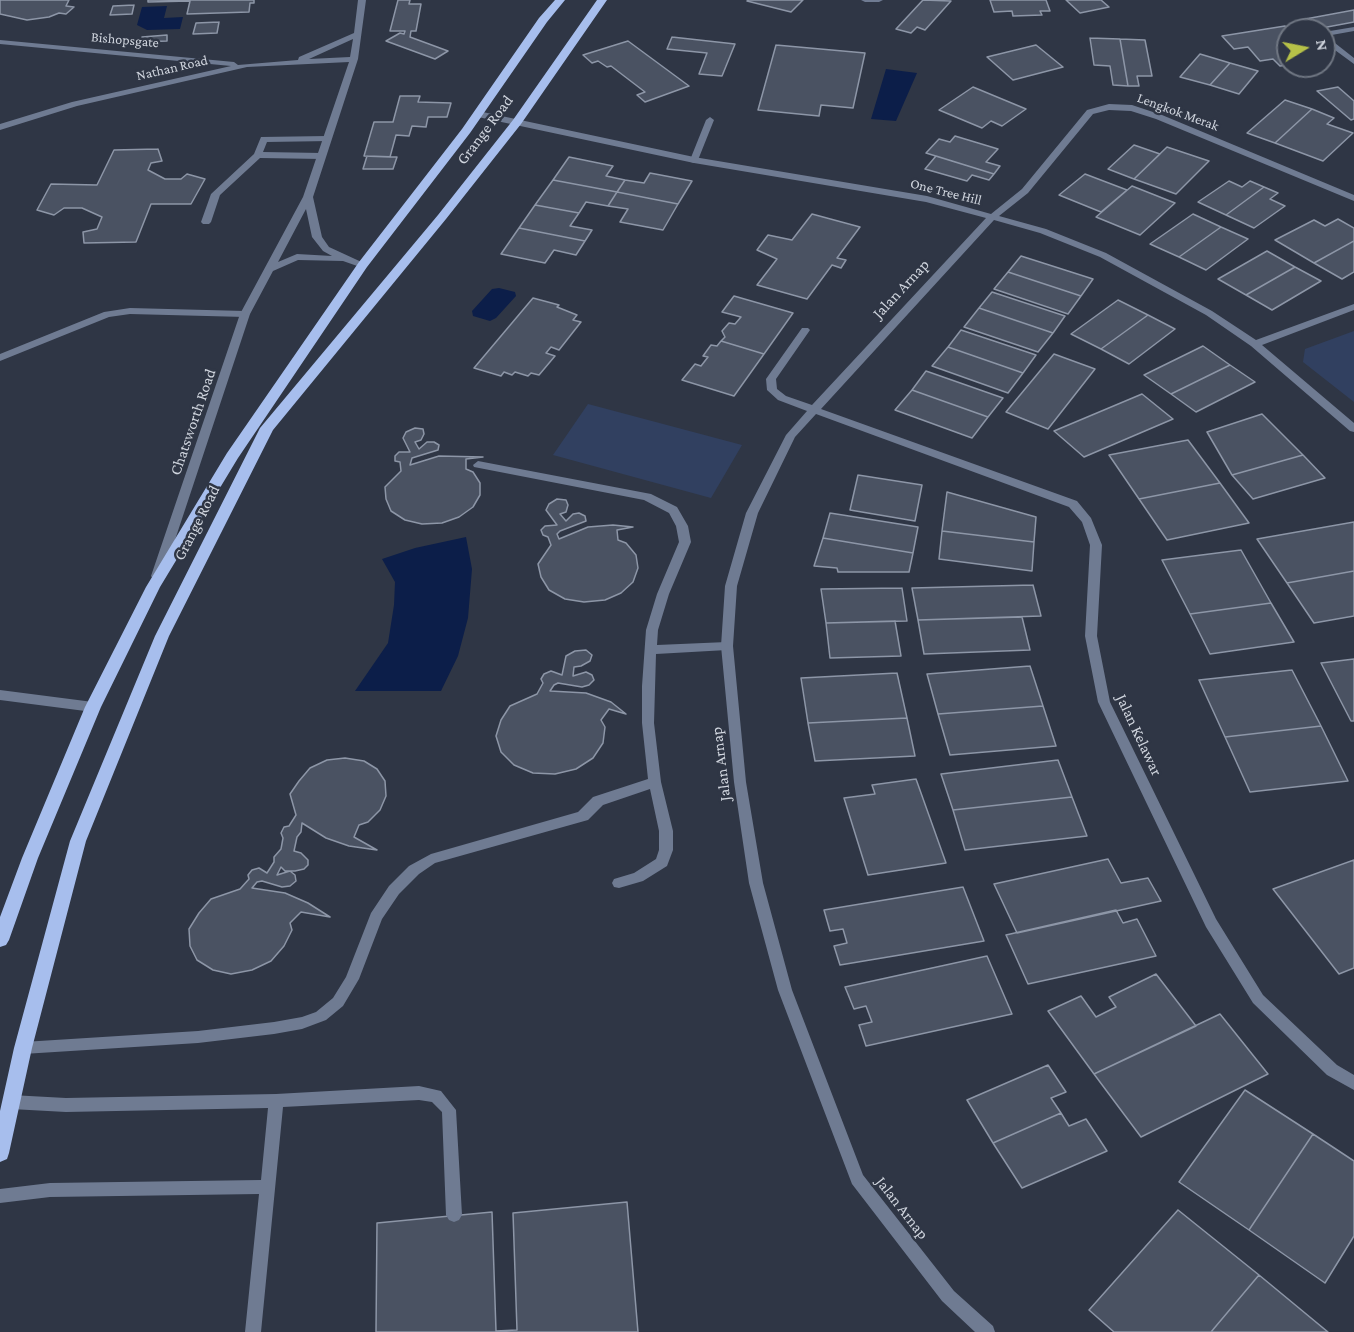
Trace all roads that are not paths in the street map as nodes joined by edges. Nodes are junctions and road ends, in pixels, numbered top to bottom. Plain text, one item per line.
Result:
1 (362, 0) edge
2 (560, 0) edge
3 (602, 0) edge
4 (865, 0) edge
5 (879, 0) edge
6 (1354, 29) edge
7 (1336, 33) edge
8 (358, 34) junction
9 (0, 42) edge
10 (1336, 46) edge
11 (354, 58) junction
12 (296, 62) junction
13 (1354, 62) edge
14 (247, 65) junction
15 (478, 114) junction
16 (710, 120) dead end
17 (517, 122) junction
18 (0, 127) edge
19 (327, 140) junction
20 (258, 155) junction
21 (322, 156) junction
22 (694, 160) junction
23 (308, 197) junction
24 (1354, 198) edge
25 (992, 217) junction
26 (206, 222) dead end
27 (348, 260) junction
28 (363, 265) junction
29 (269, 269) junction
30 (1354, 307) edge
31 (245, 314) junction
32 (805, 330) dead end
33 (1255, 344) junction
34 (0, 358) edge
35 (813, 411) junction
36 (1354, 429) edge
37 (478, 465) dead end
38 (153, 587) junction
39 (727, 646) junction
40 (650, 650) junction
41 (0, 695) edge
42 (93, 707) junction
43 (656, 782) junction
44 (619, 883) dead end
45 (0, 940) edge
46 (22, 1048) junction
47 (1354, 1083) edge
48 (276, 1101) junction
49 (11, 1102) junction
50 (0, 1153) edge
51 (268, 1187) junction
52 (0, 1196) edge
53 (454, 1215) dead end
54 (253, 1332) edge
55 (987, 1332) edge

1 - 8 street, Chatsworth Road
2 - 15 main road, Grange Road
3 - 17 main road, Grange Road
4 - 5 street
6 - 7 street
8 - 11 street, Chatsworth Road
8 - 12 street
9 - 14 street, Bishopsgate
10 - 13 street
11 - 12 street, Nathan Road
11 - 19 street, Chatsworth Road
12 - 14 street, Nathan Road
14 - 18 street, Nathan Road
15 - 17 street, One Tree Hill
15 - 28 main road, Grange Road
16 - 22 street
17 - 22 street, One Tree Hill
17 - 46 main road, Grange Road
19 - 20 street
19 - 21 street, Chatsworth Road
20 - 21 street
20 - 26 street
21 - 23 street, Chatsworth Road
22 - 25 street, One Tree Hill
23 - 27 street
23 - 29 street, Chatsworth Road
24 - 25 street, Lengkok Merak
25 - 33 street, One Tree Hill
25 - 35 street, Jalan Arnap
27 - 28 street
27 - 29 street
28 - 38 main road, Grange Road
29 - 31 street, Chatsworth Road
30 - 33 street
31 - 34 street
31 - 38 street, Chatsworth Road
32 - 35 street, Jalan Kelawar
33 - 36 street, One Tree Hill
35 - 39 street, Jalan Arnap
35 - 47 street, Jalan Kelawar
37 - 40 street
38 - 42 main road, Grange Road
39 - 40 street
39 - 55 street, Jalan Arnap
40 - 43 street
41 - 42 street
42 - 45 main road, Grange Road
43 - 44 street
43 - 46 street
46 - 49 main road, Grange Road
48 - 49 street
48 - 51 street
48 - 53 street
49 - 50 main road, Grange Road
51 - 52 street
51 - 54 street

